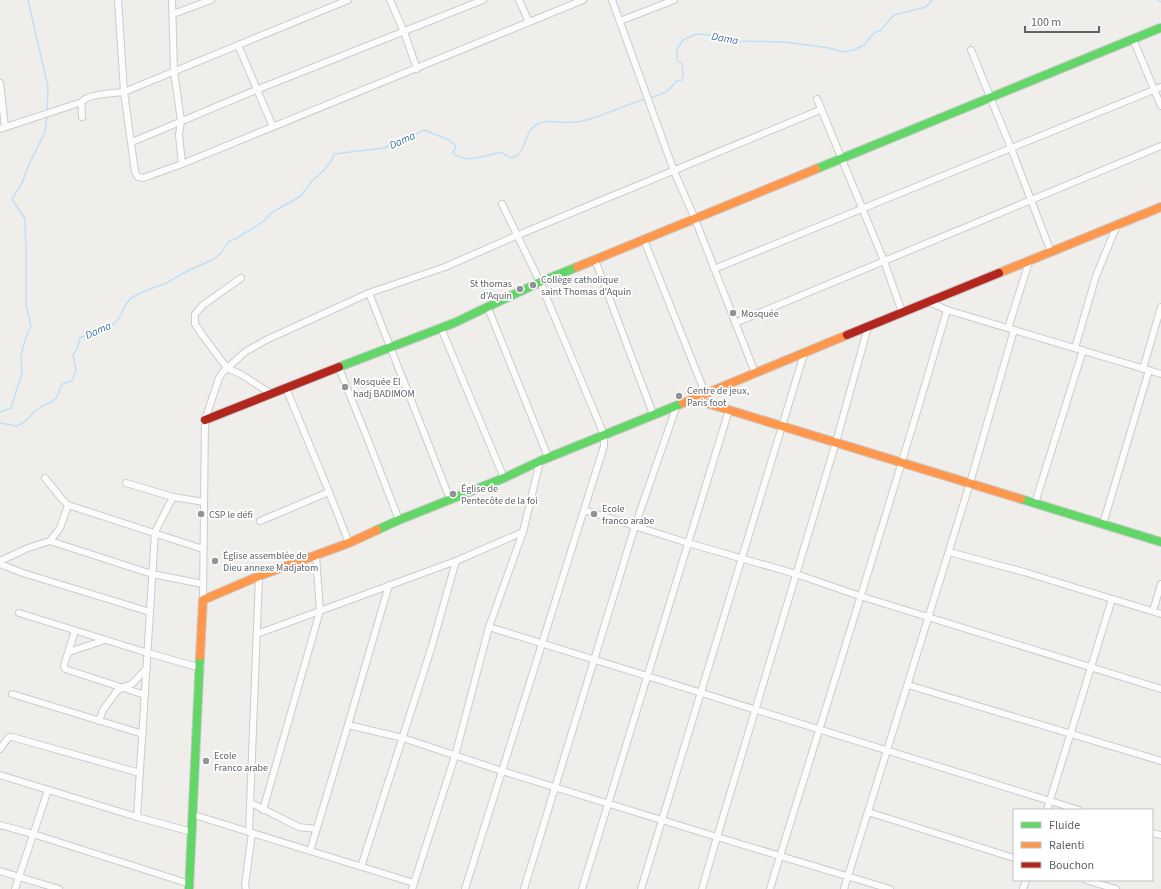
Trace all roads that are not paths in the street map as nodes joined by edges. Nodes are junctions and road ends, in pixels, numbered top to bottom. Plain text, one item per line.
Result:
1 (118, 0) edge
2 (172, 0) edge
3 (211, 0) edge
4 (348, 0) edge
5 (390, 0) edge
6 (483, 0) edge
7 (519, 0) edge
8 (583, 0) edge
9 (612, 0) edge
10 (674, 0) edge
11 (172, 14) junction
12 (529, 22) junction
13 (620, 22) junction
14 (1160, 28) dead end
15 (404, 32) junction
16 (1133, 39) junction
17 (238, 45) junction
18 (971, 50) dead end
19 (417, 69) junction
20 (174, 71) junction
21 (0, 83) edge
22 (1161, 87) edge
23 (256, 90) junction
24 (1154, 90) junction
25 (124, 92) junction
26 (990, 98) junction
27 (817, 99) dead end
28 (82, 102) junction
29 (1161, 106) edge
30 (820, 110) junction
31 (82, 117) dead end
32 (181, 121) junction
33 (273, 127) junction
34 (2, 128) edge
35 (132, 142) junction
36 (1161, 146) edge
37 (1011, 148) junction
38 (841, 159) junction
39 (182, 164) junction
40 (674, 171) junction
41 (1031, 200) junction
42 (502, 204) dead end
43 (1161, 207) edge
44 (862, 209) junction
45 (695, 219) junction
46 (1117, 225) junction
47 (518, 235) junction
48 (644, 240) junction
49 (1051, 252) junction
50 (595, 260) junction
51 (884, 261) junction
52 (1029, 262) junction
53 (714, 269) junction
54 (241, 278) dead end
55 (540, 282) junction
56 (369, 293) junction
57 (929, 302) junction
58 (1161, 307) edge
59 (488, 308) junction
60 (947, 310) junction
61 (902, 312) junction
62 (735, 323) junction
63 (868, 327) junction
64 (441, 328) junction
65 (1011, 329) junction
66 (390, 347) junction
67 (1075, 348) junction
68 (1082, 350) junction
69 (804, 354) junction
70 (227, 368) junction
71 (339, 368) junction
72 (1146, 370) junction
73 (755, 373) junction
74 (1161, 374) edge
75 (286, 388) junction
76 (270, 393) junction
77 (705, 393) junction
78 (693, 399) junction
79 (677, 405) junction
80 (729, 410) junction
81 (653, 414) junction
82 (205, 420) junction
83 (781, 425) junction
84 (604, 435) junction
85 (836, 442) junction
86 (548, 458) junction
87 (540, 461) junction
88 (903, 463) junction
89 (45, 478) dead end
90 (504, 478) junction
91 (126, 483) dead end
92 (970, 483) junction
93 (330, 492) junction
94 (173, 498) junction
95 (450, 499) junction
96 (204, 502) junction
97 (1035, 503) junction
98 (68, 505) junction
99 (584, 510) junction
100 (399, 520) junction
101 (260, 521) dead end
102 (1103, 524) junction
103 (635, 526) junction
104 (155, 532) junction
105 (523, 532) junction
106 (50, 540) junction
107 (1161, 542) edge
108 (349, 543) junction
109 (688, 543) junction
110 (203, 549) junction
111 (949, 552) junction
112 (316, 556) junction
113 (741, 557) junction
114 (456, 561) junction
115 (0, 562) edge
116 (152, 574) junction
117 (796, 574) junction
118 (259, 576) junction
119 (203, 584) junction
120 (1161, 584) edge
121 (389, 585) junction
122 (860, 596) junction
123 (1112, 599) junction
124 (203, 600) junction
125 (320, 611) junction
126 (1153, 611) junction
127 (150, 612) junction
128 (19, 613) dead end
129 (1161, 614) edge
130 (929, 617) junction
131 (489, 627) junction
132 (75, 631) junction
133 (257, 634) junction
134 (105, 640) junction
135 (542, 644) junction
136 (69, 652) junction
137 (148, 653) junction
138 (594, 660) junction
139 (147, 668) junction
140 (201, 668) junction
141 (1091, 668) junction
142 (647, 676) junction
143 (908, 685) junction
144 (122, 687) junction
145 (1161, 689) edge
146 (700, 693) junction
147 (12, 694) dead end
148 (145, 695) junction
149 (756, 710) junction
150 (99, 721) junction
151 (348, 725) junction
152 (819, 729) junction
153 (1071, 733) junction
154 (142, 734) junction
155 (403, 738) junction
156 (0, 749) edge
157 (887, 750) junction
158 (455, 756) junction
159 (1161, 760) edge
160 (502, 771) junction
161 (140, 773) junction
162 (0, 775) edge
163 (555, 787) junction
164 (48, 790) junction
165 (1050, 801) junction
166 (251, 803) junction
167 (608, 804) junction
168 (1047, 809) edge
169 (1076, 809) edge
170 (263, 810) junction
171 (868, 812) junction
172 (194, 815) junction
173 (137, 817) junction
174 (662, 820) junction
175 (0, 825) edge
176 (316, 829) junction
177 (192, 832) junction
178 (251, 833) junction
179 (33, 834) junction
180 (717, 837) junction
181 (310, 851) junction
182 (780, 856) junction
183 (1013, 858) edge
184 (361, 867) junction
185 (0, 871) edge
186 (848, 876) junction
187 (20, 877) junction
188 (1089, 881) edge
189 (189, 886) edge
190 (413, 886) edge
191 (15, 889) edge
192 (59, 889) edge
193 (246, 889) edge
194 (465, 889) edge
195 (524, 889) edge
196 (582, 889) edge
197 (641, 889) edge
198 (702, 889) edge
199 (770, 889) edge
200 (844, 889) edge
201 (890, 889) edge
202 (1116, 889) edge

1 - 25 street
2 - 11 street
3 - 11 street
4 - 17 street
5 - 15 street
6 - 15 street
7 - 12 street
8 - 12 street
9 - 13 street
10 - 13 street
11 - 20 street
12 - 19 street
13 - 40 street
14 - 16 street
15 - 19 street
15 - 23 street
16 - 24 street
16 - 26 street
17 - 20 street
17 - 23 street
18 - 26 street
19 - 33 street
20 - 25 street
20 - 32 street
21 - 34 street
22 - 24 street
23 - 32 street
23 - 33 street
24 - 29 street
24 - 37 street
25 - 28 street
25 - 35 street
26 - 37 street
26 - 38 street
27 - 30 street
28 - 31 street
28 - 34 street
30 - 38 street
30 - 40 street
32 - 35 street
32 - 39 street
33 - 39 street
35 - 39 street
36 - 41 street
37 - 41 street
37 - 44 street
38 - 44 street
38 - 45 street
40 - 45 street
40 - 47 street
41 - 49 street
41 - 51 street
42 - 47 street
43 - 46 street
44 - 51 street
44 - 53 street
45 - 48 street
45 - 53 street
46 - 49 street
46 - 67 street
47 - 55 street
47 - 56 street
48 - 50 street
48 - 77 street
49 - 52 street
50 - 55 street
50 - 81 street
51 - 61 street
51 - 62 street
52 - 57 street
52 - 65 street
53 - 62 street
54 - 70 street
55 - 59 street
55 - 84 street
56 - 66 street
56 - 70 street
57 - 60 street
57 - 61 street
58 - 72 street
59 - 64 street
59 - 86 street
60 - 65 street
60 - 88 street
61 - 63 street
62 - 73 street
63 - 69 street
63 - 85 street
64 - 66 street
64 - 90 street
65 - 67 street
65 - 92 street
66 - 71 street
66 - 95 street
67 - 68 street
68 - 72 street
68 - 97 street
69 - 73 street
69 - 83 street
70 - 76 street
70 - 82 street
71 - 75 street
71 - 100 street
72 - 74 street
72 - 102 street
73 - 77 street
75 - 76 street
75 - 93 street
76 - 82 street
77 - 78 street
78 - 79 street
78 - 80 street
79 - 81 street
79 - 103 street
80 - 83 street
80 - 109 street
81 - 84 street
82 - 96 street
83 - 85 street
83 - 113 street
84 - 86 street
84 - 99 street
85 - 88 street
85 - 117 street
86 - 87 street
87 - 90 street
87 - 105 street
88 - 92 street
88 - 122 street
89 - 98 street
90 - 95 street
91 - 94 street
92 - 97 street
92 - 111 street
93 - 101 street
93 - 108 street
94 - 96 street
94 - 104 street
95 - 100 street
96 - 110 street
97 - 102 street
98 - 104 street
98 - 106 street
99 - 103 street
99 - 135 street
100 - 108 street
102 - 107 street
103 - 109 street
103 - 138 street
104 - 110 street
104 - 116 street
105 - 114 street
105 - 131 street
106 - 115 street
106 - 116 street
108 - 112 street
109 - 113 street
109 - 142 street
110 - 119 street
111 - 123 street
111 - 130 street
112 - 118 street
112 - 125 street
113 - 117 street
113 - 146 street
114 - 121 street
114 - 155 street
115 - 127 street
116 - 119 street
116 - 127 street
117 - 122 street
117 - 149 street
118 - 124 street
118 - 133 street
119 - 124 street
120 - 126 street
121 - 125 street
121 - 151 street
122 - 130 street
122 - 152 street
123 - 126 street
123 - 141 street
124 - 140 street
125 - 133 street
125 - 170 street
126 - 129 street
127 - 137 street
128 - 132 street
130 - 141 street
130 - 143 street
131 - 135 street
131 - 158 street
132 - 134 street
132 - 136 street
133 - 166 street
134 - 136 street
134 - 137 street
135 - 138 street
135 - 160 street
136 - 144 street
137 - 139 street
137 - 140 street
138 - 142 street
138 - 163 street
139 - 144 street
139 - 148 street
140 - 172 street
141 - 145 street
141 - 153 street
142 - 146 street
142 - 167 street
143 - 153 street
143 - 157 street
144 - 148 street
144 - 150 street
146 - 149 street
146 - 174 street
147 - 150 street
148 - 154 street
149 - 152 street
149 - 180 street
150 - 154 street
151 - 155 street
151 - 176 street
152 - 157 street
152 - 182 street
153 - 159 street
153 - 165 street
154 - 161 street
155 - 158 street
155 - 184 street
156 - 161 street
157 - 165 street
157 - 171 street
158 - 160 street
158 - 190 street
160 - 163 street
160 - 194 street
161 - 173 street
162 - 164 street
163 - 167 street
163 - 195 street
164 - 173 street
164 - 179 street
165 - 168 street
165 - 169 street
166 - 170 street
166 - 178 street
167 - 174 street
167 - 196 street
170 - 176 street
171 - 183 street
171 - 186 street
172 - 177 street
172 - 178 street
173 - 177 street
174 - 180 street
174 - 197 street
175 - 179 street
176 - 181 street
177 - 189 street
178 - 181 street
178 - 193 street
179 - 187 street
179 - 189 street
180 - 182 street
180 - 198 street
181 - 184 street
182 - 186 street
182 - 199 street
184 - 190 street
185 - 187 street
186 - 200 street
186 - 201 street
187 - 191 street
187 - 192 street
188 - 202 street

